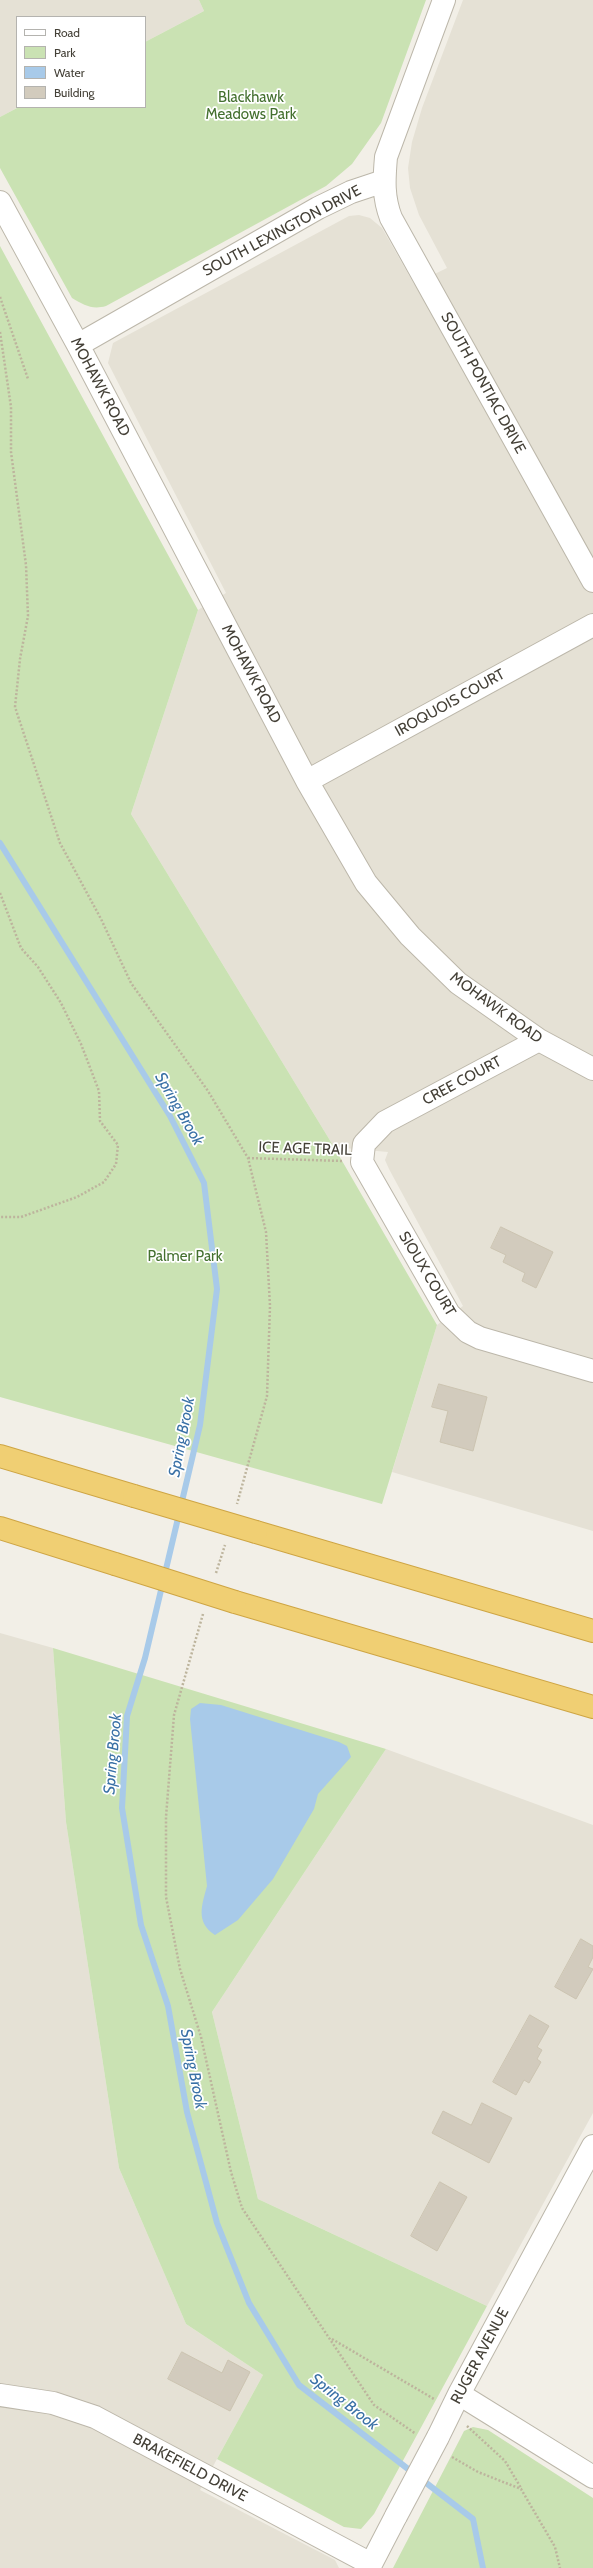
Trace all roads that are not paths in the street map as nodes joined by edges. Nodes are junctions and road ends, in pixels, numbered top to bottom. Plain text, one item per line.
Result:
1 (444, 0) edge
2 (384, 181) junction
3 (0, 202) edge
4 (78, 345) junction
5 (593, 581) edge
6 (593, 625) edge
7 (307, 781) junction
8 (539, 1040) junction
9 (593, 1069) edge
10 (362, 1162) joint
11 (593, 1371) edge
12 (0, 1456) edge
13 (0, 1528) edge
14 (593, 1631) edge
15 (593, 1707) edge
16 (593, 2146) edge
17 (458, 2394) junction
18 (0, 2395) edge
19 (593, 2477) edge
20 (370, 2566) edge

1 - 2 street
2 - 4 street, SOUTH LEXINGTON DRIVE
2 - 5 street, SOUTH PONTIAC DRIVE
3 - 4 street, MOHAWK ROAD
4 - 7 street, MOHAWK ROAD
6 - 7 street, IROQUOIS COURT
7 - 8 street, MOHAWK ROAD
8 - 9 street, MOHAWK ROAD
8 - 10 street, CREE COURT
10 - 11 street, SIOUX COURT
12 - 14 highway, bridge
13 - 15 highway, bridge
16 - 17 street, RUGER AVENUE
17 - 19 street
17 - 20 street, RUGER AVENUE, bridge
18 - 20 street, BRAKEFIELD DRIVE

